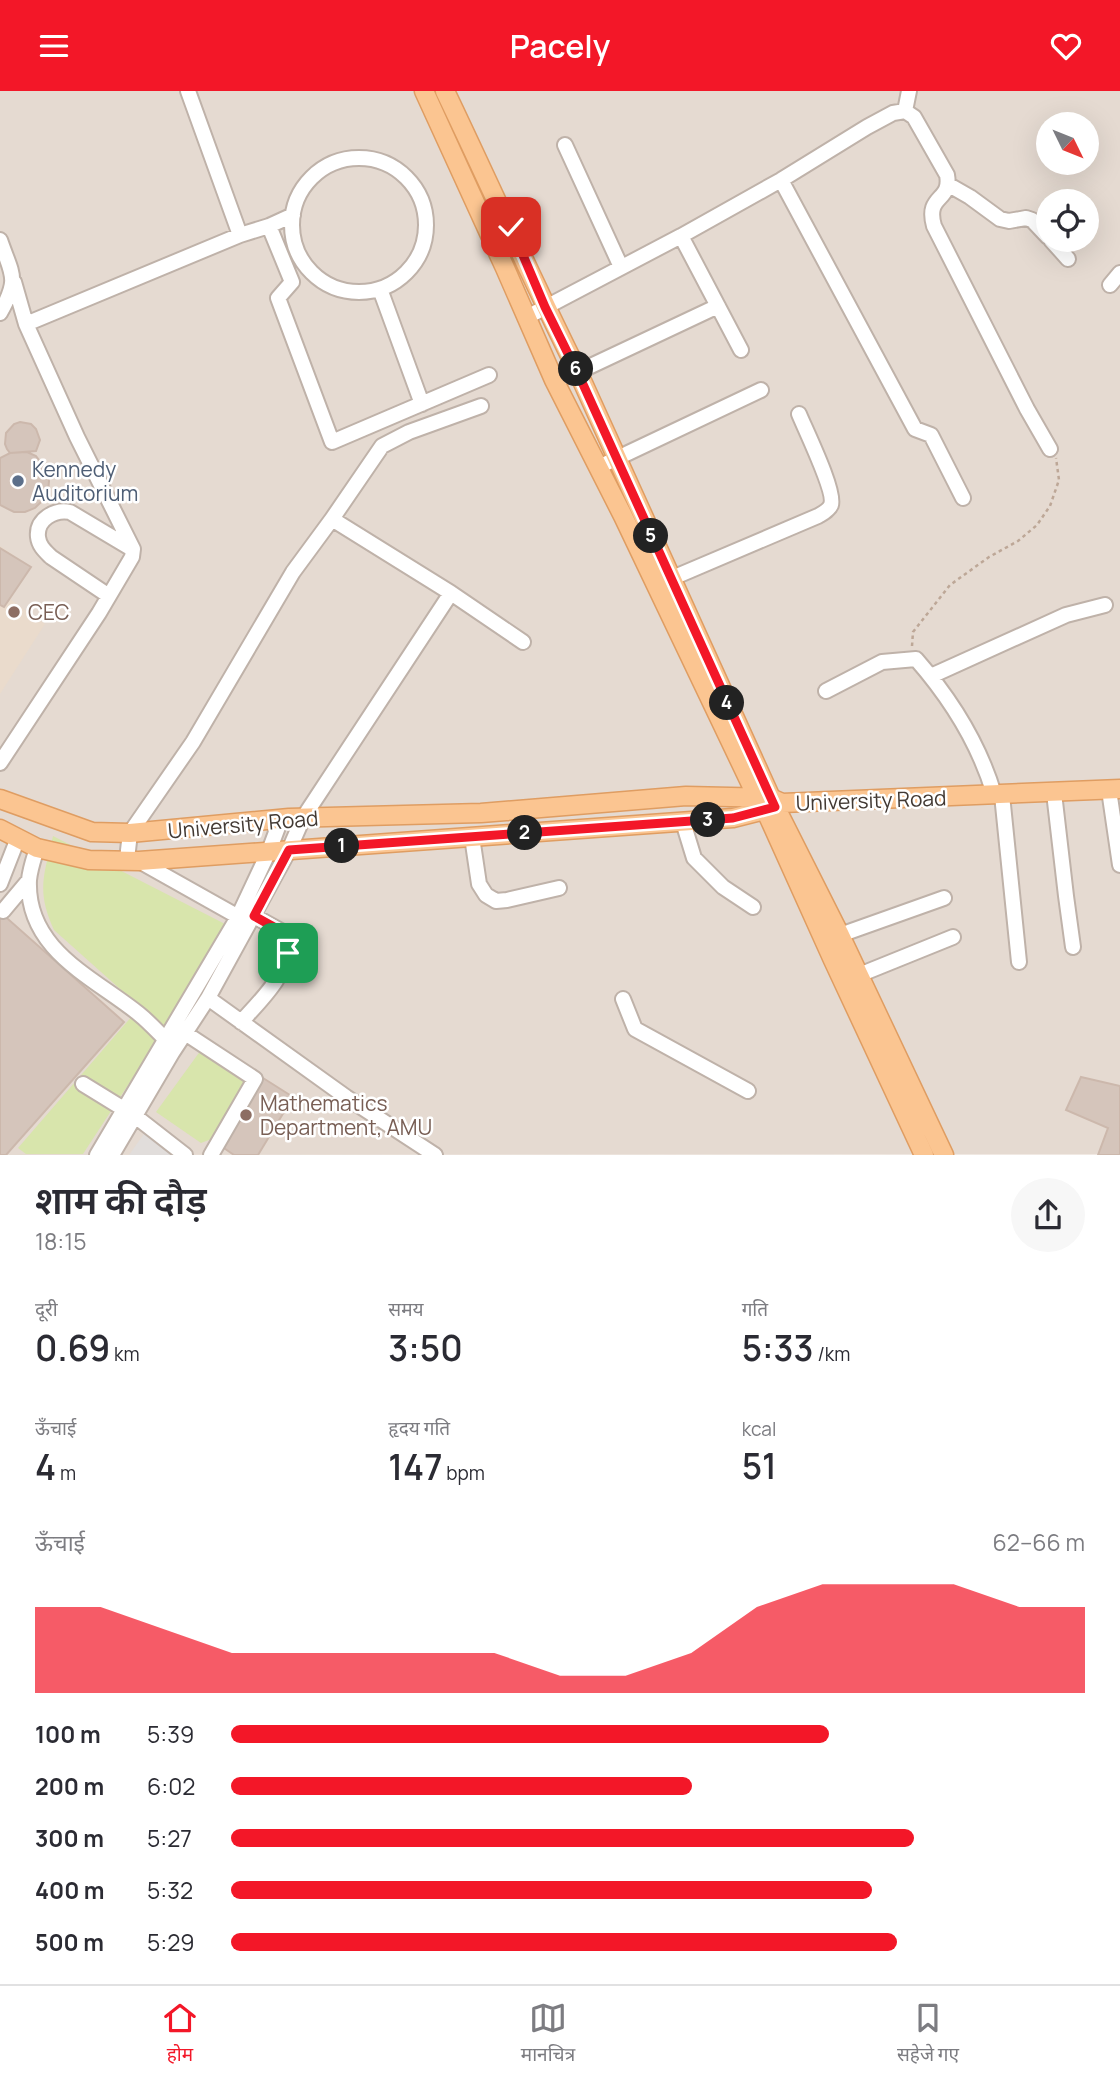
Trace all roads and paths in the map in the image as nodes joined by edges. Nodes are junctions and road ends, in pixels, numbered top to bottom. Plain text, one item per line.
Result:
1 (188, 91) edge
2 (424, 91) edge
3 (445, 91) edge
4 (909, 91) edge
5 (905, 111) junction
6 (565, 145) dead end
7 (781, 180) junction
8 (949, 185) junction
9 (293, 215) junction
10 (1036, 225) edge
11 (270, 226) junction
12 (240, 235) junction
13 (681, 236) junction
14 (0, 240) edge
15 (1062, 252) edge
16 (1068, 259) dead end
17 (621, 267) junction
18 (1120, 273) edge
19 (14, 282) junction
20 (1110, 285) dead end
21 (380, 289) junction
22 (718, 306) junction
23 (545, 307) junction
24 (0, 313) edge
25 (527, 317) junction
26 (26, 324) junction
27 (741, 350) dead end
28 (578, 372) junction
29 (489, 375) dead end
30 (554, 380) junction
31 (761, 390) dead end
32 (422, 404) junction
33 (481, 406) dead end
34 (799, 414) dead end
35 (1050, 449) joint
36 (617, 458) junction
37 (598, 467) junction
38 (962, 498) dead end
39 (332, 519) junction
40 (133, 549) junction
41 (670, 579) junction
42 (451, 593) junction
43 (109, 597) junction
44 (1105, 605) dead end
45 (523, 642) dead end
46 (916, 659) junction
47 (931, 676) junction
48 (826, 691) dead end
49 (0, 763) edge
50 (1114, 790) edge
51 (1054, 793) junction
52 (998, 795) junction
53 (0, 799) edge
54 (770, 804) junction
55 (303, 818) junction
56 (281, 819) junction
57 (683, 822) junction
58 (0, 829) edge
59 (130, 834) junction
60 (472, 837) junction
61 (18, 838) junction
62 (37, 848) junction
63 (289, 850) junction
64 (269, 851) junction
65 (133, 860) junction
66 (1120, 865) edge
67 (29, 880) junction
68 (0, 884) edge
69 (559, 888) dead end
70 (944, 898) dead end
71 (753, 907) dead end
72 (3, 911) dead end
73 (247, 919) junction
74 (840, 935) junction
75 (953, 937) dead end
76 (1073, 947) dead end
77 (1019, 962) dead end
78 (859, 975) junction
79 (208, 998) junction
80 (623, 999) dead end
81 (242, 1022) junction
82 (185, 1033) junction
83 (166, 1040) junction
84 (83, 1084) dead end
85 (748, 1091) dead end
86 (129, 1113) junction
87 (164, 1137) junction
88 (97, 1154) edge
89 (112, 1154) edge
90 (163, 1154) edge
91 (185, 1154) edge
92 (211, 1154) edge
93 (435, 1154) edge
94 (924, 1154) edge
95 (944, 1154) edge

1 - 12 street
2 - 25 main road
3 - 23 main road
4 - 5 street
5 - 7 street
5 - 8 street
6 - 17 street
7 - 13 street
7 - 38 street
8 - 10 street
8 - 35 street
9 - 11 street
9 - 21 street
9 - 21 street
11 - 12 street
11 - 32 street
12 - 26 street
13 - 17 street
13 - 22 street
14 - 19 street
15 - 16 street
17 - 23 street
18 - 20 street
19 - 24 street
19 - 26 street
21 - 32 street
22 - 27 street
22 - 28 street
23 - 25 street
23 - 28 main road
25 - 30 main road
26 - 40 street
28 - 30 street
28 - 36 main road
29 - 32 street
30 - 37 main road
31 - 36 street
33 - 39 street
34 - 41 street
35 - 46 path
36 - 37 street
36 - 41 main road
37 - 54 main road
39 - 42 street
39 - 59 street
40 - 43 street
40 - 43 street
41 - 54 main road
42 - 45 street
42 - 55 street
43 - 49 street
44 - 47 street
46 - 47 street
46 - 48 street
47 - 52 street
50 - 51 main road, University Road
50 - 66 street
51 - 52 main road, University Road
51 - 76 street
52 - 54 main road, University Road
52 - 77 street
53 - 59 main road, University Road
54 - 55 main road, University Road
54 - 57 main road
54 - 74 main road
54 - 94 main road
55 - 56 main road, University Road
55 - 63 street
56 - 59 main road, University Road
56 - 64 street
57 - 60 main road
57 - 71 street
58 - 61 main road
59 - 65 street
60 - 63 main road
60 - 69 street
61 - 62 main road
61 - 68 street
62 - 65 main road
62 - 67 street
63 - 64 main road
63 - 73 street
64 - 65 main road
64 - 73 street
65 - 73 street
67 - 72 street
67 - 83 street
70 - 74 street
73 - 79 street
73 - 81 street
73 - 83 street
74 - 78 main road
75 - 78 street
78 - 95 main road
79 - 81 street
79 - 82 street
80 - 85 street
81 - 93 street
82 - 86 street
82 - 92 street
83 - 86 street
84 - 86 street
86 - 87 street
86 - 88 street
86 - 89 street
87 - 90 street
87 - 91 street

